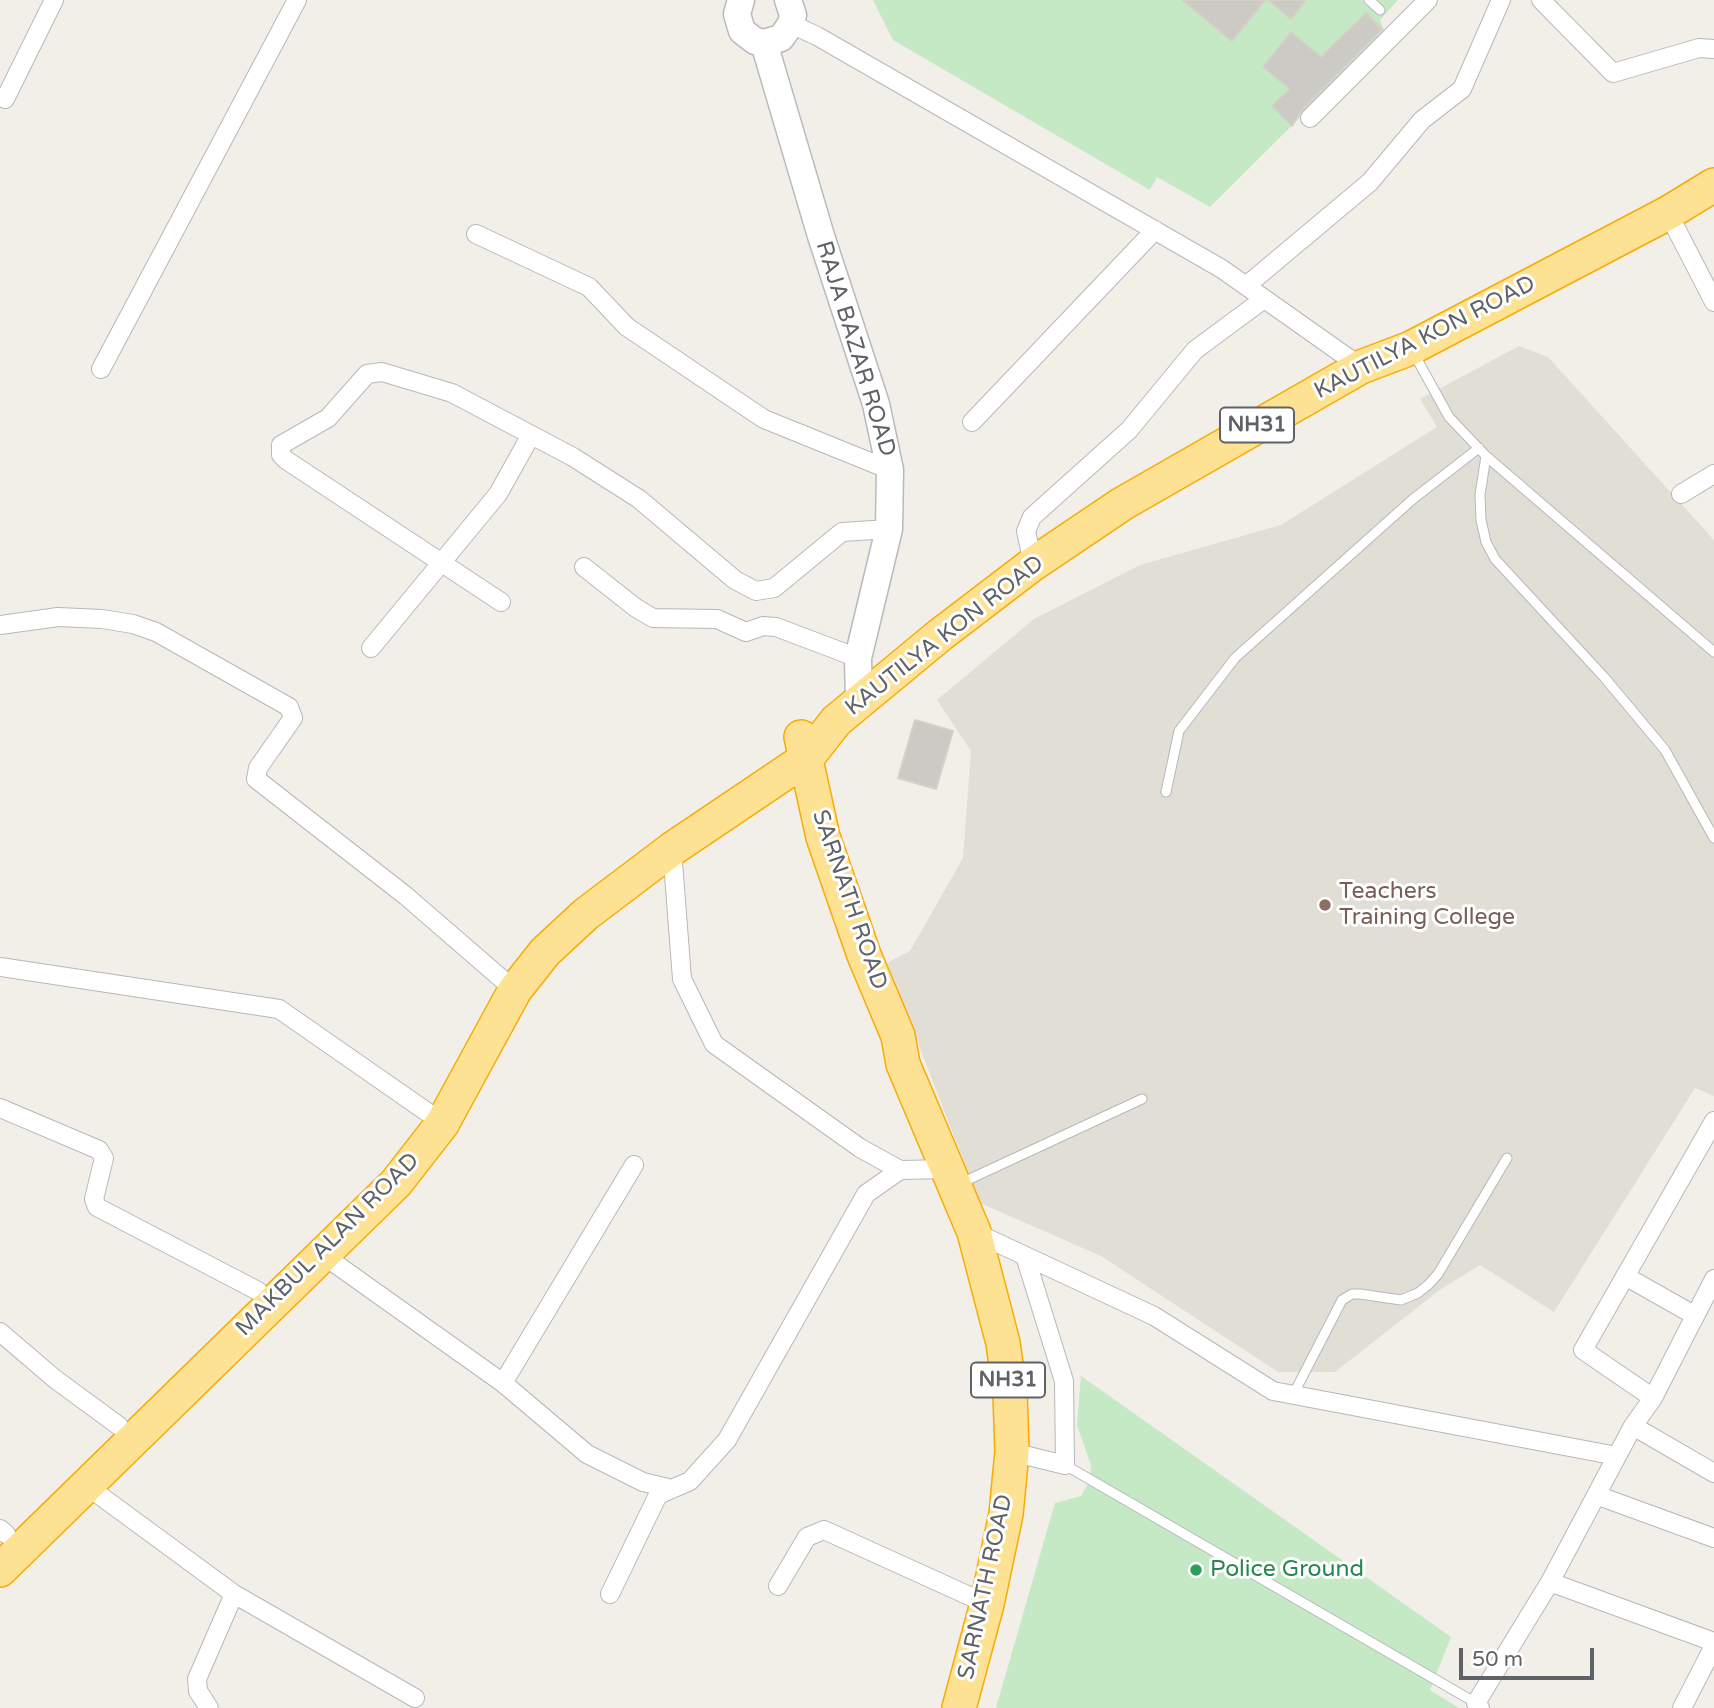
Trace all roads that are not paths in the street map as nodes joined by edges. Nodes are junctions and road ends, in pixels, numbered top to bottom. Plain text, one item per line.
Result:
1 (54, 0) edge
2 (297, 0) edge
3 (717, 0) edge
4 (1369, 0) edge
5 (1429, 0) edge
6 (1501, 0) edge
7 (1541, 0) edge
8 (793, 8) edge
9 (1380, 9) dead end
10 (739, 11) edge
11 (764, 43) junction
12 (1714, 49) edge
13 (5, 99) dead end
14 (1310, 118) dead end
15 (1714, 185) edge
16 (1668, 213) junction
17 (1155, 230) junction
18 (476, 234) dead end
19 (1246, 286) junction
20 (1264, 299) junction
21 (1714, 302) edge
22 (1411, 348) junction
23 (1361, 367) junction
24 (101, 369) dead end
25 (972, 422) dead end
26 (531, 435) junction
27 (1479, 448) junction
28 (1486, 456) junction
29 (890, 470) junction
30 (1714, 474) edge
31 (1681, 494) dead end
32 (889, 529) junction
33 (443, 563) junction
34 (1034, 564) junction
35 (584, 567) dead end
36 (500, 601) dead end
37 (0, 625) edge
38 (371, 648) dead end
39 (1714, 652) edge
40 (858, 658) junction
41 (848, 711) junction
42 (794, 752) junction
43 (1166, 792) dead end
44 (1714, 838) edge
45 (672, 849) junction
46 (0, 967) edge
47 (503, 980) junction
48 (1142, 1100) dead end
49 (0, 1108) edge
50 (427, 1112) junction
51 (1714, 1121) edge
52 (1507, 1158) dead end
53 (634, 1165) dead end
54 (900, 1170) junction
55 (952, 1177) junction
56 (974, 1232) junction
57 (323, 1255) junction
58 (1025, 1256) junction
59 (1625, 1276) junction
60 (1714, 1279) edge
61 (258, 1291) junction
62 (1703, 1308) edge
63 (0, 1332) edge
64 (503, 1383) junction
65 (1293, 1395) junction
66 (1653, 1398) junction
67 (119, 1426) junction
68 (1633, 1426) junction
69 (1012, 1452) junction
70 (1617, 1456) junction
71 (1065, 1465) junction
72 (1714, 1473) edge
73 (87, 1486) junction
74 (672, 1489) junction
75 (1596, 1496) junction
76 (2, 1535) edge
77 (1714, 1538) edge
78 (0, 1570) edge
79 (1550, 1582) junction
80 (778, 1587) dead end
81 (234, 1594) junction
82 (610, 1594) dead end
83 (987, 1604) junction
84 (1714, 1644) edge
85 (418, 1705) edge
86 (1478, 1706) edge
87 (209, 1708) edge
88 (959, 1708) edge
89 (1682, 1708) edge

1 - 13 street
2 - 24 street
3 - 10 street
4 - 9 lane
5 - 14 street
6 - 19 street
7 - 12 street
8 - 11 street
8 - 17 street
10 - 11 street
11 - 29 street, RAJA BAZAR ROAD
15 - 16 highway, KAUTILYA KON ROAD / NH31
16 - 21 street
16 - 22 highway, KAUTILYA KON ROAD / NH31
17 - 19 street
17 - 25 street
18 - 29 street
19 - 20 street
20 - 23 street
20 - 34 street
22 - 23 highway, KAUTILYA KON ROAD / NH31
22 - 27 lane
23 - 34 highway, KAUTILYA KON ROAD / NH31
26 - 32 street
26 - 33 street
26 - 33 street
27 - 28 lane
27 - 43 lane
28 - 39 lane
28 - 44 lane
29 - 32 street, RAJA BAZAR ROAD
30 - 31 street
32 - 40 street, RAJA BAZAR ROAD
33 - 36 street
33 - 38 street
34 - 41 highway, KAUTILYA KON ROAD / NH31
35 - 40 street
37 - 47 street
40 - 41 street, RAJA BAZAR ROAD
41 - 42 highway, KAUTILYA KON ROAD / NH31
42 - 45 highway, MAKBUL ALAN ROAD
42 - 47 highway, MAKBUL ALAN ROAD
42 - 55 highway, SARNATH ROAD / NH31
45 - 54 street
45 - 57 highway, MAKBUL ALAN ROAD
46 - 50 street
47 - 50 highway, MAKBUL ALAN ROAD
48 - 55 lane
49 - 61 street
50 - 61 highway, MAKBUL ALAN ROAD
51 - 59 street
52 - 65 lane
53 - 64 street
54 - 55 street
54 - 74 street
55 - 56 highway, SARNATH ROAD / NH31
56 - 58 street
56 - 69 highway, SARNATH ROAD / NH31
57 - 64 street
57 - 73 highway, MAKBUL ALAN ROAD
58 - 65 street
58 - 71 street
59 - 62 street
59 - 66 street
60 - 62 street
61 - 67 highway, MAKBUL ALAN ROAD
62 - 66 street
63 - 67 street
64 - 74 street
65 - 70 street
66 - 68 street
67 - 76 highway, MAKBUL ALAN ROAD
68 - 70 street
68 - 72 street
69 - 71 street
69 - 83 highway, SARNATH ROAD / NH31
70 - 75 street
71 - 86 lane
73 - 78 highway, MAKBUL ALAN ROAD
73 - 81 street
74 - 82 street
75 - 77 street
75 - 79 street
79 - 84 street
79 - 86 street
80 - 83 street
81 - 85 street
81 - 87 street
83 - 88 highway, SARNATH ROAD / NH31
84 - 89 street

